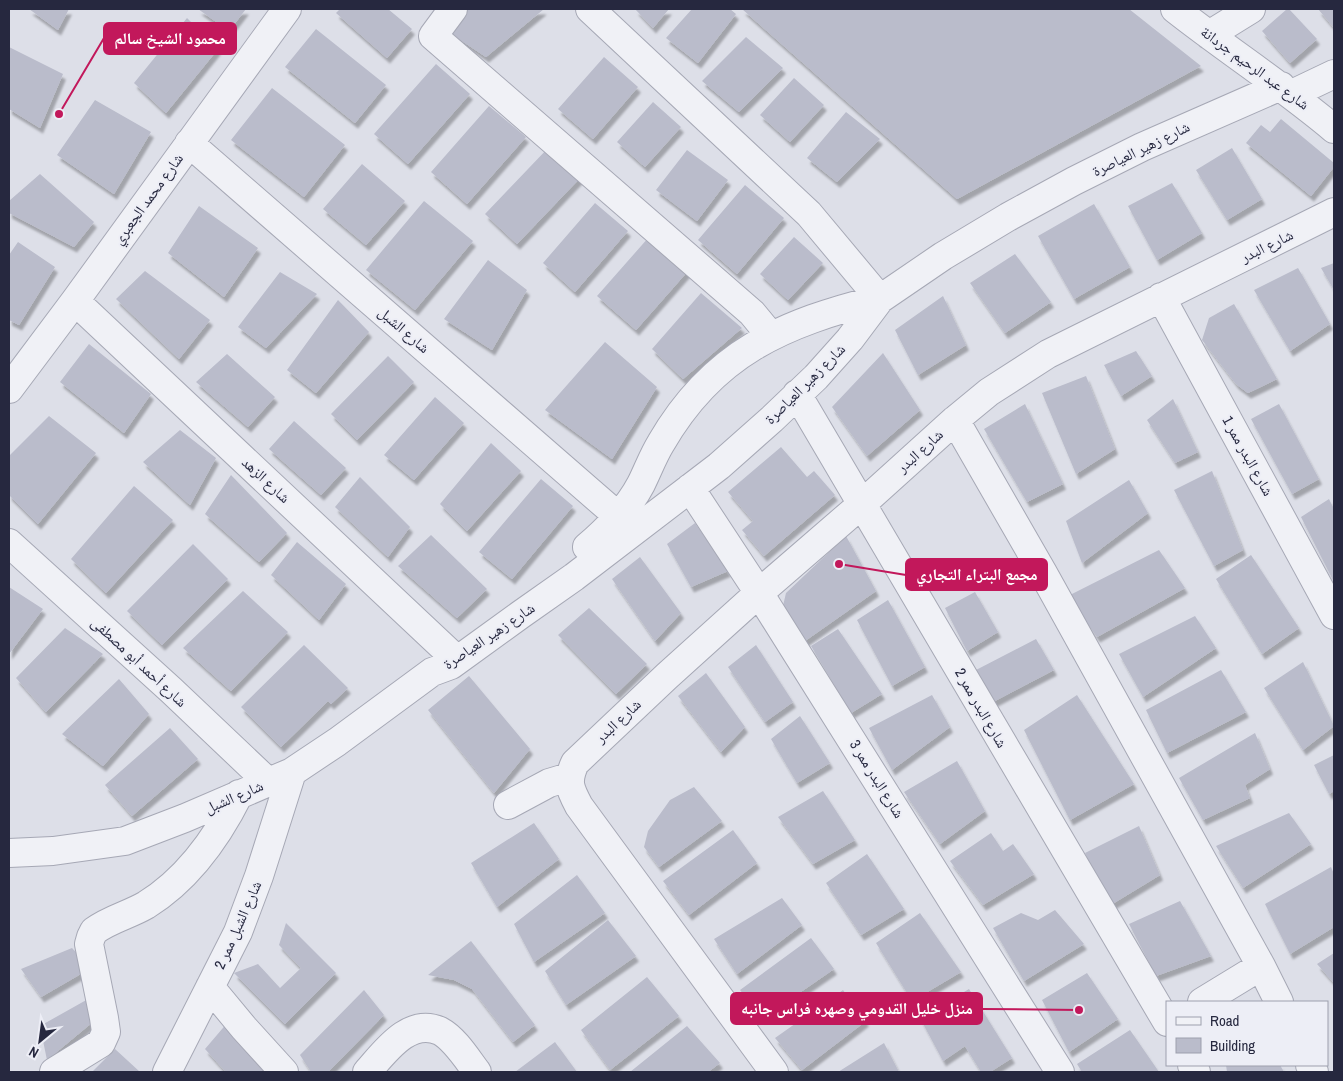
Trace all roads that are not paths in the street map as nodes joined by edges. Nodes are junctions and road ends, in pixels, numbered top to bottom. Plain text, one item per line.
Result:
1 (287, 9) edge
2 (453, 9) edge
3 (590, 9) edge
4 (1175, 9) edge
5 (1251, 9) edge
6 (1208, 35) junction
7 (1334, 74) edge
8 (1286, 90) junction
9 (1334, 129) edge
10 (188, 143) junction
11 (1334, 212) edge
12 (1161, 297) junction
13 (880, 299) junction
14 (75, 301) junction
15 (771, 336) junction
16 (10, 384) edge
17 (797, 394) junction
18 (955, 420) junction
19 (690, 488) junction
20 (862, 504) junction
21 (619, 517) junction
22 (9, 543) edge
23 (569, 570) junction
24 (759, 593) junction
25 (1334, 615) edge
26 (453, 655) junction
27 (432, 672) joint
28 (280, 777) junction
29 (569, 777) junction
30 (239, 794) junction
31 (508, 805) dead end
32 (9, 853) edge
33 (1261, 966) junction
34 (210, 986) junction
35 (1204, 1001) edge
36 (1278, 1001) edge
37 (1166, 1020) edge
38 (54, 1072) edge
39 (167, 1072) edge
40 (284, 1072) edge
41 (368, 1072) edge
42 (477, 1072) edge
43 (774, 1072) edge
44 (1060, 1072) edge

1 - 10 street, شارع محمد الجعبري
2 - 15 street
3 - 13 street
4 - 6 street, شارع عبد الرحيم جردانة
5 - 6 street
6 - 8 street, شارع عبد الرحيم جردانة
7 - 8 street, شارع زهير العياصرة
8 - 9 street, شارع عبد الرحيم جردانة
8 - 13 street, شارع زهير العياصرة
10 - 14 street, شارع محمد الجعبري
10 - 21 street, شارع الشبل
11 - 12 street, شارع البدر
12 - 18 street, شارع البدر
12 - 25 street, شارع البدر ممر 1
13 - 15 street, شارع زهير العياصرة
13 - 17 street, شارع زهير العياصرة
14 - 16 street, شارع محمد الجعبري
14 - 26 street, شارع الزهد
15 - 21 street, شارع زهير العياصرة
17 - 19 street, شارع زهير العياصرة
17 - 20 street, شارع البدر ممر 2
18 - 20 street, شارع البدر
18 - 33 street
19 - 23 street, شارع زهير العياصرة
19 - 24 street, شارع البدر ممر 3
20 - 24 street, شارع البدر
20 - 37 street, شارع البدر ممر 2
21 - 23 street, شارع زهير العياصرة
22 - 28 street, شارع أحمد أبو مصطفى
23 - 26 street, شارع زهير العياصرة
24 - 29 street, شارع البدر
24 - 44 street, شارع البدر ممر 3
26 - 27 street, شارع زهير العياصرة
27 - 28 street, شارع الشبل
28 - 30 street, شارع الشبل
28 - 34 street, شارع الشبل ممر 2
29 - 31 street
29 - 43 street
30 - 32 street, شارع الشبل
30 - 38 street
33 - 35 street
33 - 36 street
34 - 39 street, شارع الشبل ممر 2
34 - 40 street
41 - 42 street

